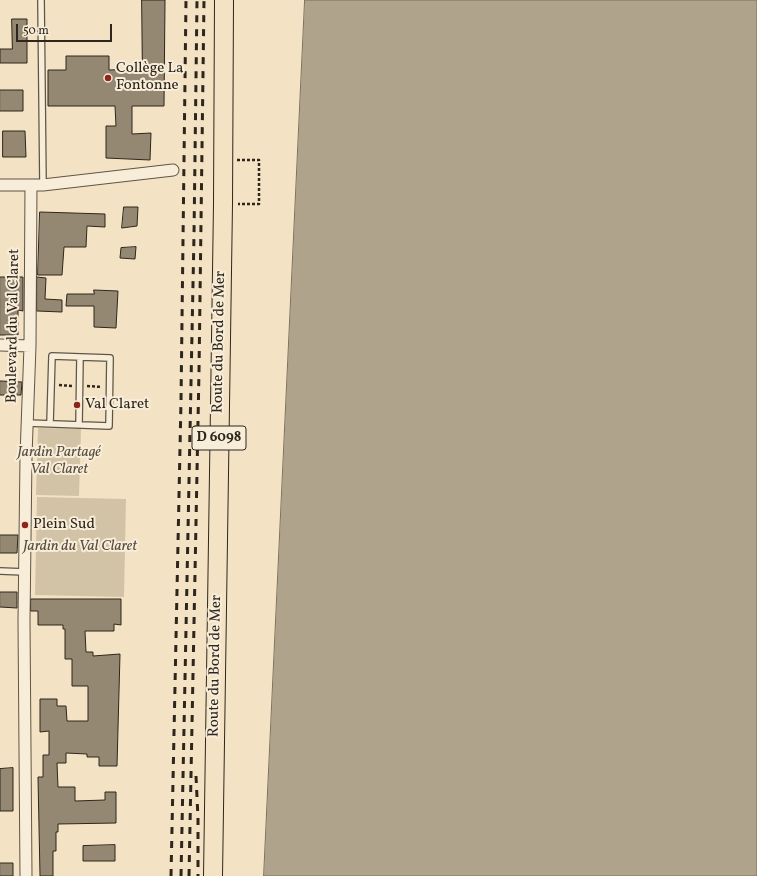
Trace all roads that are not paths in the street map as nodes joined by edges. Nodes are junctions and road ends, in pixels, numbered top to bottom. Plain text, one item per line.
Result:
1 (41, 0) edge
2 (224, 0) edge
3 (174, 170) dead end
4 (0, 184) edge
5 (42, 184) junction
6 (31, 185) junction
7 (0, 345) edge
8 (30, 346) junction
9 (80, 357) junction
10 (27, 423) junction
11 (50, 424) junction
12 (79, 425) junction
13 (0, 572) edge
14 (25, 572) junction
15 (26, 876) edge
16 (213, 876) edge

1 - 5 lane
2 - 16 main road, Route du Bord de Mer / D 6098
3 - 5 street
4 - 6 street
5 - 6 street
6 - 8 street, Boulevard du Val Claret
7 - 8 street
8 - 10 street, Boulevard du Val Claret
9 - 11 lane
9 - 12 lane
9 - 12 lane
10 - 11 lane
10 - 14 street, Boulevard du Val Claret
11 - 12 lane
13 - 14 lane
14 - 15 street, Boulevard du Val Claret

